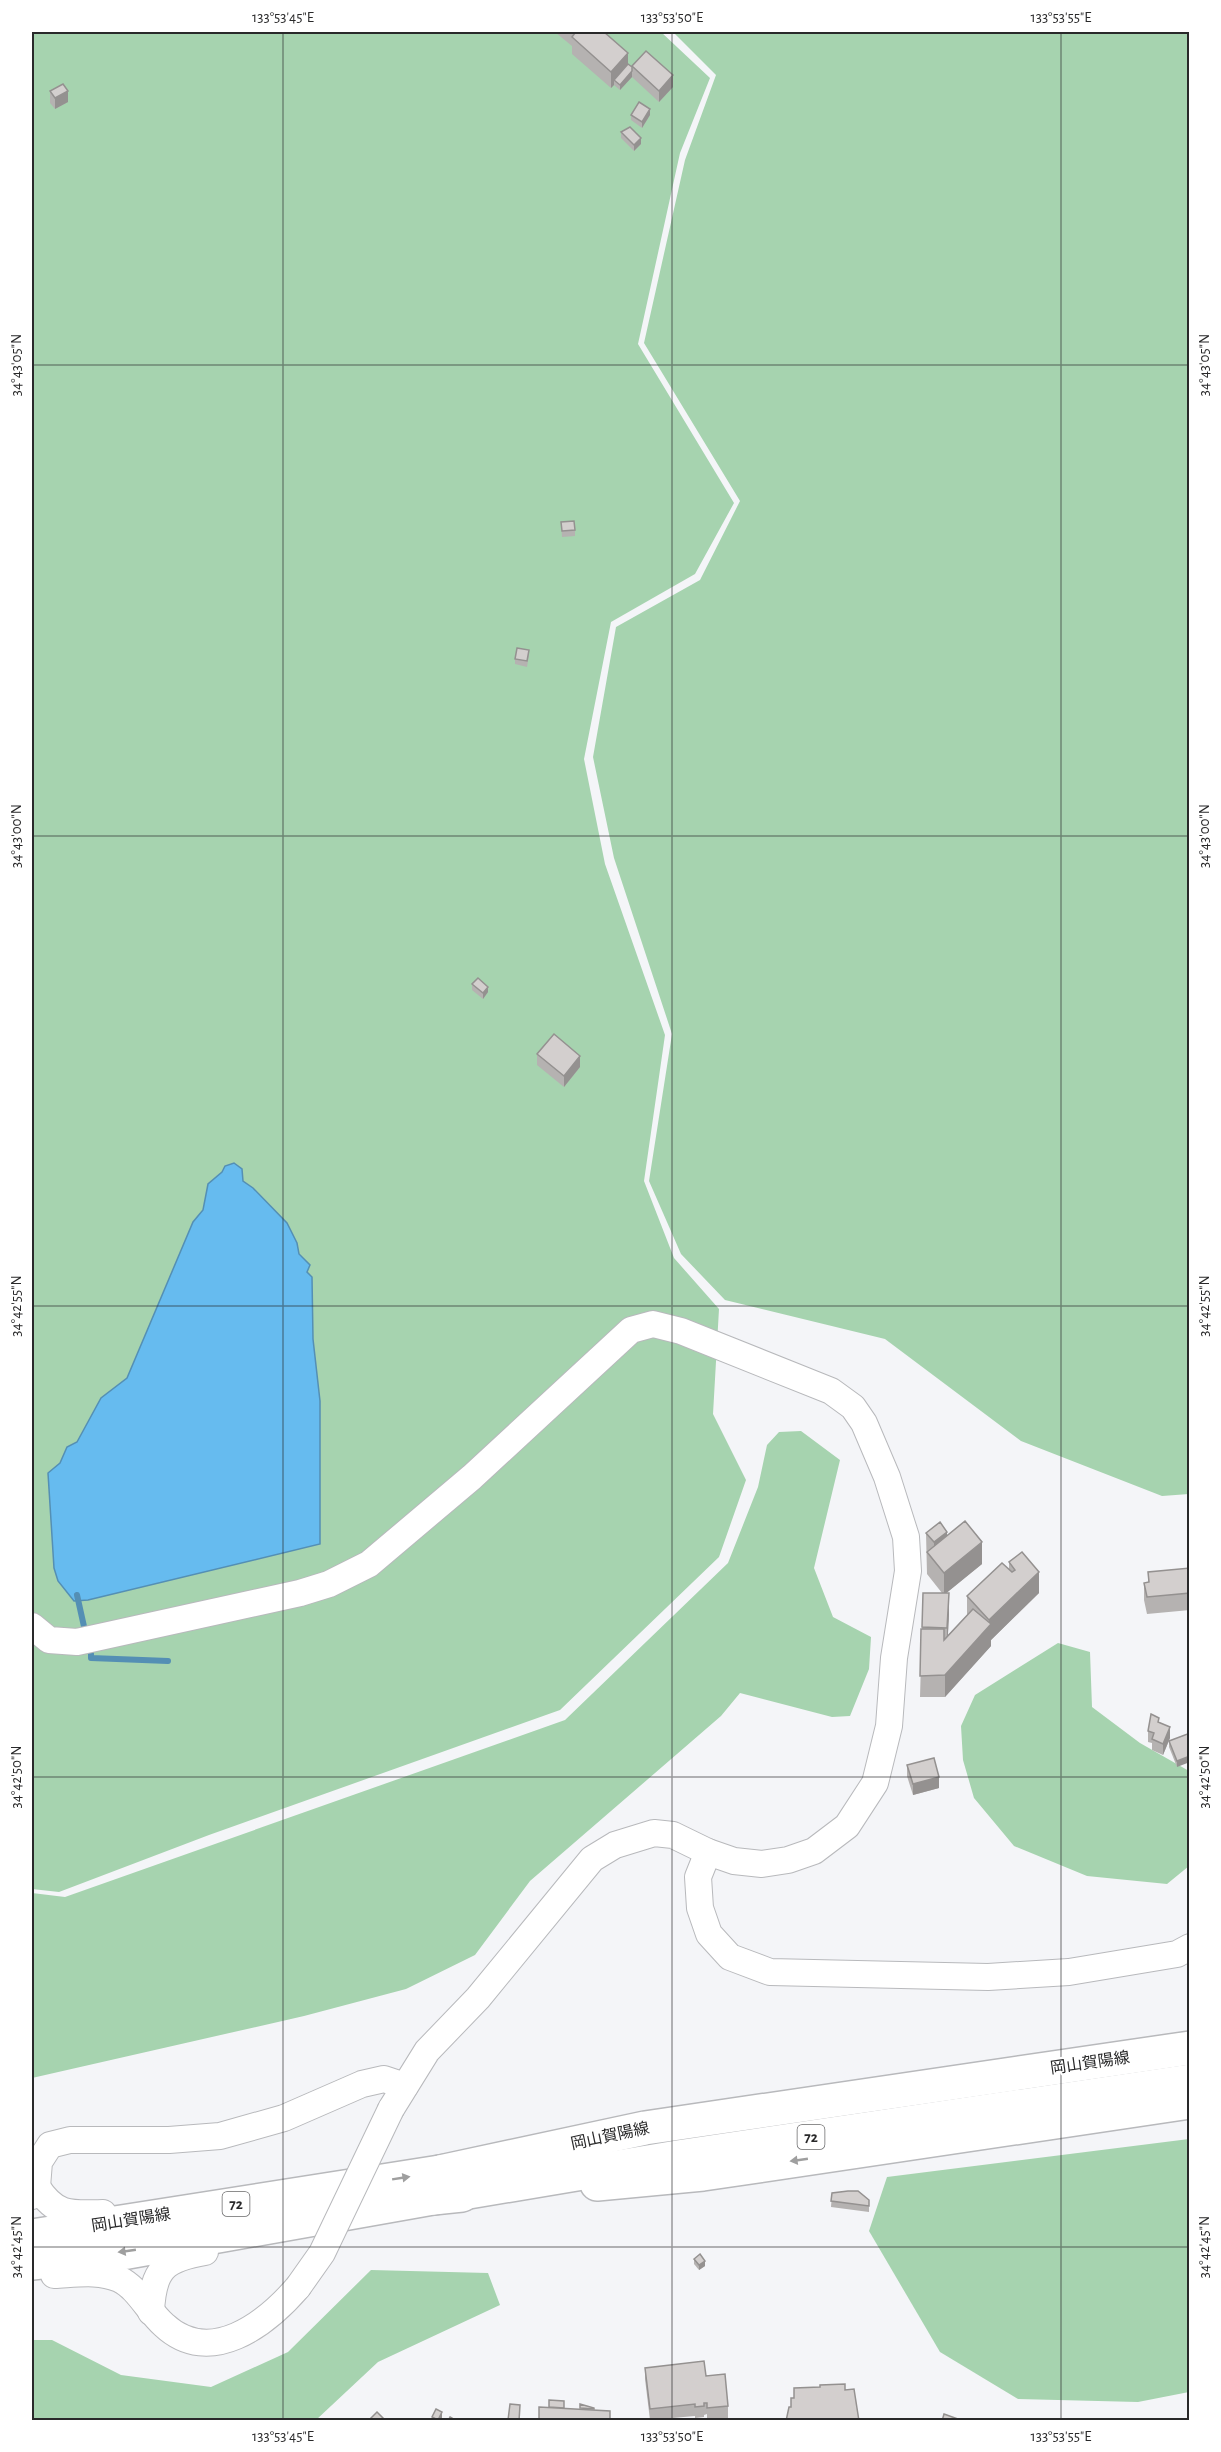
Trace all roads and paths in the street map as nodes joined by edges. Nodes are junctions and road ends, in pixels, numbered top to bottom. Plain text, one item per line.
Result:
1 (32, 1626) edge
2 (708, 1852) junction
3 (1190, 1947) edge
4 (1190, 2048) edge
5 (1190, 2060) edge
6 (1190, 2081) edge
7 (405, 2086) junction
8 (1190, 2102) edge
9 (436, 2185) junction
10 (34, 2191) edge
11 (296, 2194) junction
12 (327, 2217) junction
13 (32, 2236) edge
14 (32, 2263) edge
15 (32, 2278) edge
16 (151, 2312) junction

1 - 2 street
2 - 3 street
2 - 7 street
4 - 9 main road, 岡山賀陽線 / 72
5 - 9 main road, 72
6 - 9 main road, 72
7 - 10 street
7 - 16 street, bridge
8 -> 9 main road, 岡山賀陽線 / 72
11 -> 9 main road, 岡山賀陽線 / 72
9 - 12 main road, 岡山賀陽線 / 72
10 - 11 street
11 - 13 main road, 岡山賀陽線 / 72
12 -> 14 main road, 岡山賀陽線 / 72
12 - 16 street
15 - 16 street

